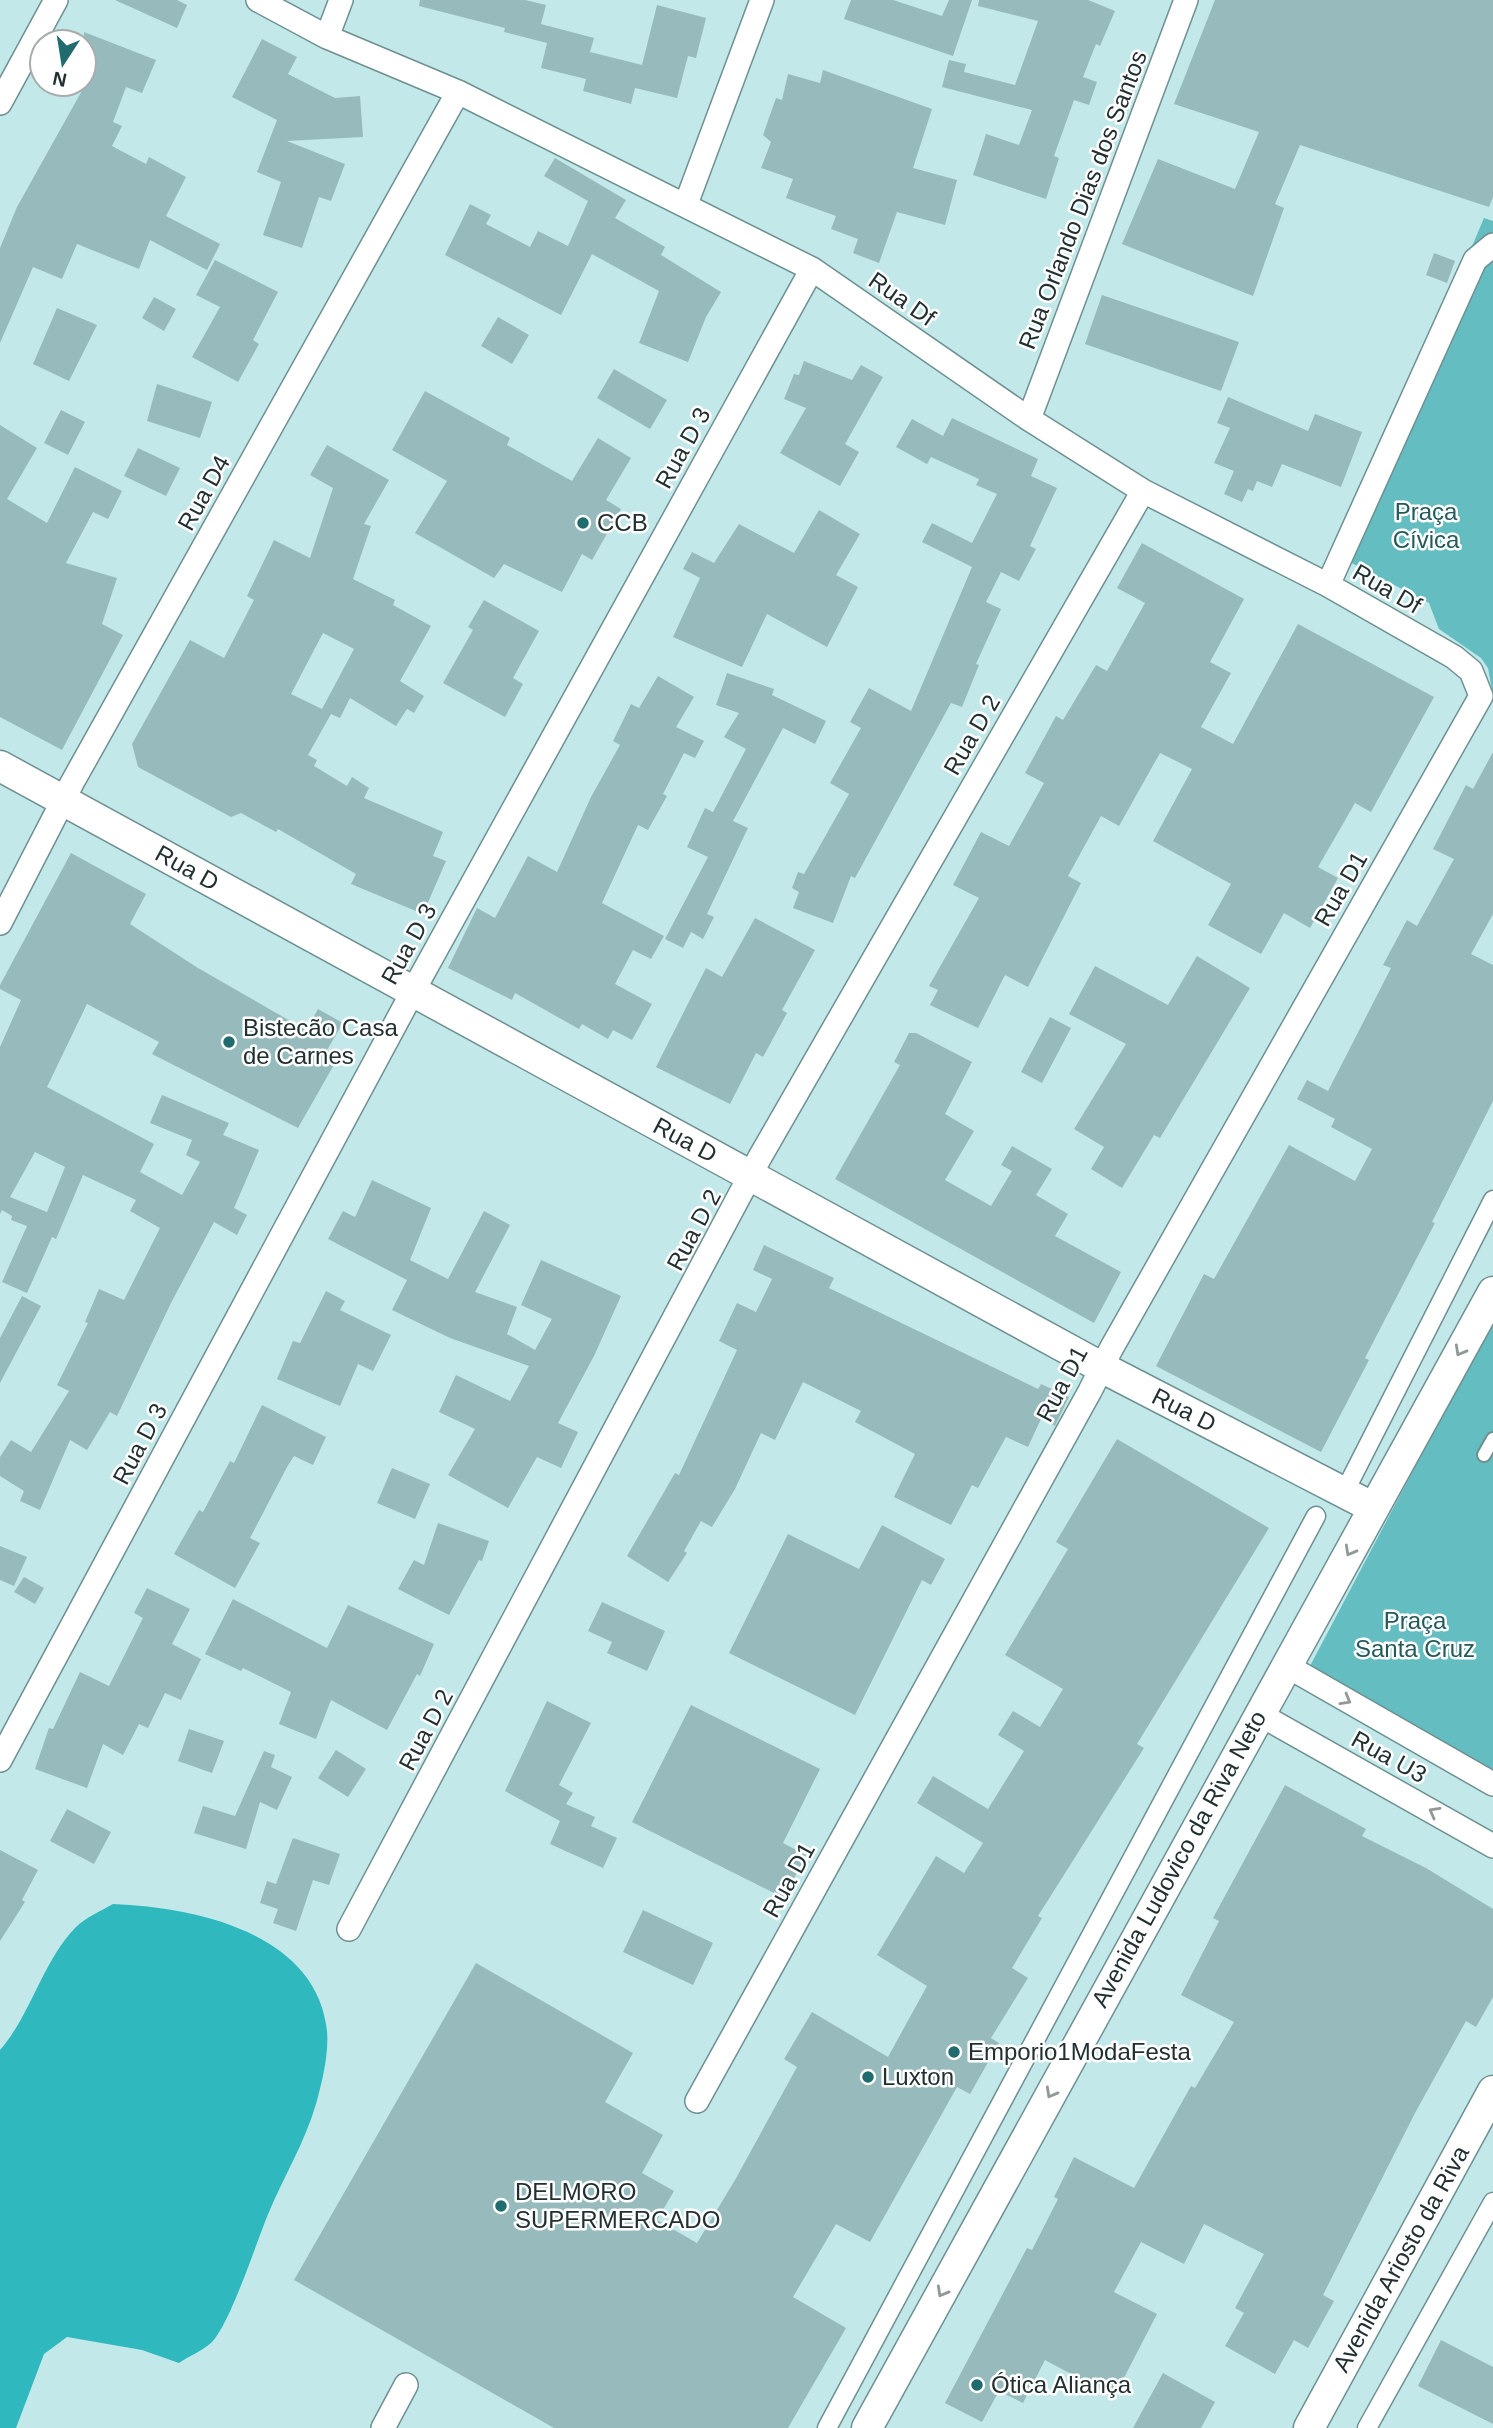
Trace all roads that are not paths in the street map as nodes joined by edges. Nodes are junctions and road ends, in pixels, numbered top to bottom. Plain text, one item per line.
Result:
1 (56, 0) edge
2 (258, 0) edge
3 (341, 0) edge
4 (762, 0) edge
5 (1186, 0) edge
6 (327, 37) junction
7 (458, 92) junction
8 (0, 103) edge
9 (686, 204) junction
10 (1493, 245) edge
11 (812, 269) junction
12 (1029, 418) junction
13 (1143, 491) junction
14 (1328, 585) junction
15 (1481, 696) joint
16 (0, 765) edge
17 (64, 800) junction
18 (0, 923) edge
19 (412, 993) junction
20 (751, 1175) junction
21 (1493, 1200) edge
22 (1493, 1292) edge
23 (1101, 1367) junction
24 (1493, 1439) edge
25 (1484, 1455) dead end
26 (1351, 1479) dead end
27 (1374, 1508) junction
28 (1316, 1516) dead end
29 (1287, 1666) junction
30 (1259, 1714) junction
31 (0, 1760) edge
32 (1493, 1784) edge
33 (1493, 1846) edge
34 (349, 1929) dead end
35 (1493, 2091) edge
36 (697, 2101) dead end
37 (1493, 2202) edge
38 (406, 2385) dead end
39 (383, 2428) edge
40 (827, 2428) edge
41 (867, 2428) edge
42 (1309, 2428) edge
43 (1367, 2428) edge

1 - 8 street
2 - 6 street, Rua Df
3 - 6 street
4 - 9 street
5 - 12 street, Rua Orlando Dias dos Santos
6 - 7 street, Rua Df
7 - 9 street, Rua Df
7 - 17 street, Rua D4
9 - 11 street, Rua Df
10 - 14 street
11 - 12 street, Rua Df
11 - 19 street, Rua D 3
12 - 13 street, Rua Df
13 - 14 street, Rua Df
13 - 20 street, Rua D 2
14 - 15 street, Rua Df
15 - 23 street, Rua D1
16 - 17 street, Rua D
17 - 18 street, Rua D4
17 - 19 street, Rua D
19 - 20 street, Rua D
19 - 31 street, Rua D 3
20 - 23 street, Rua D
20 - 34 street, Rua D 2
21 - 26 street
22 -> 27 street, Avenida Ludovico da Riva Neto
23 - 27 street, Rua D
23 - 36 street, Rua D1
24 - 25 lane
27 -> 29 street, Avenida Ludovico da Riva Neto
28 - 40 street
29 - 30 street, Avenida Ludovico da Riva Neto
29 -> 32 street, Rua U3
33 -> 30 street, Rua U3
30 -> 41 street, Avenida Ludovico da Riva Neto
35 - 42 street, Avenida Ariosto da Riva
37 - 43 street
38 - 39 street

